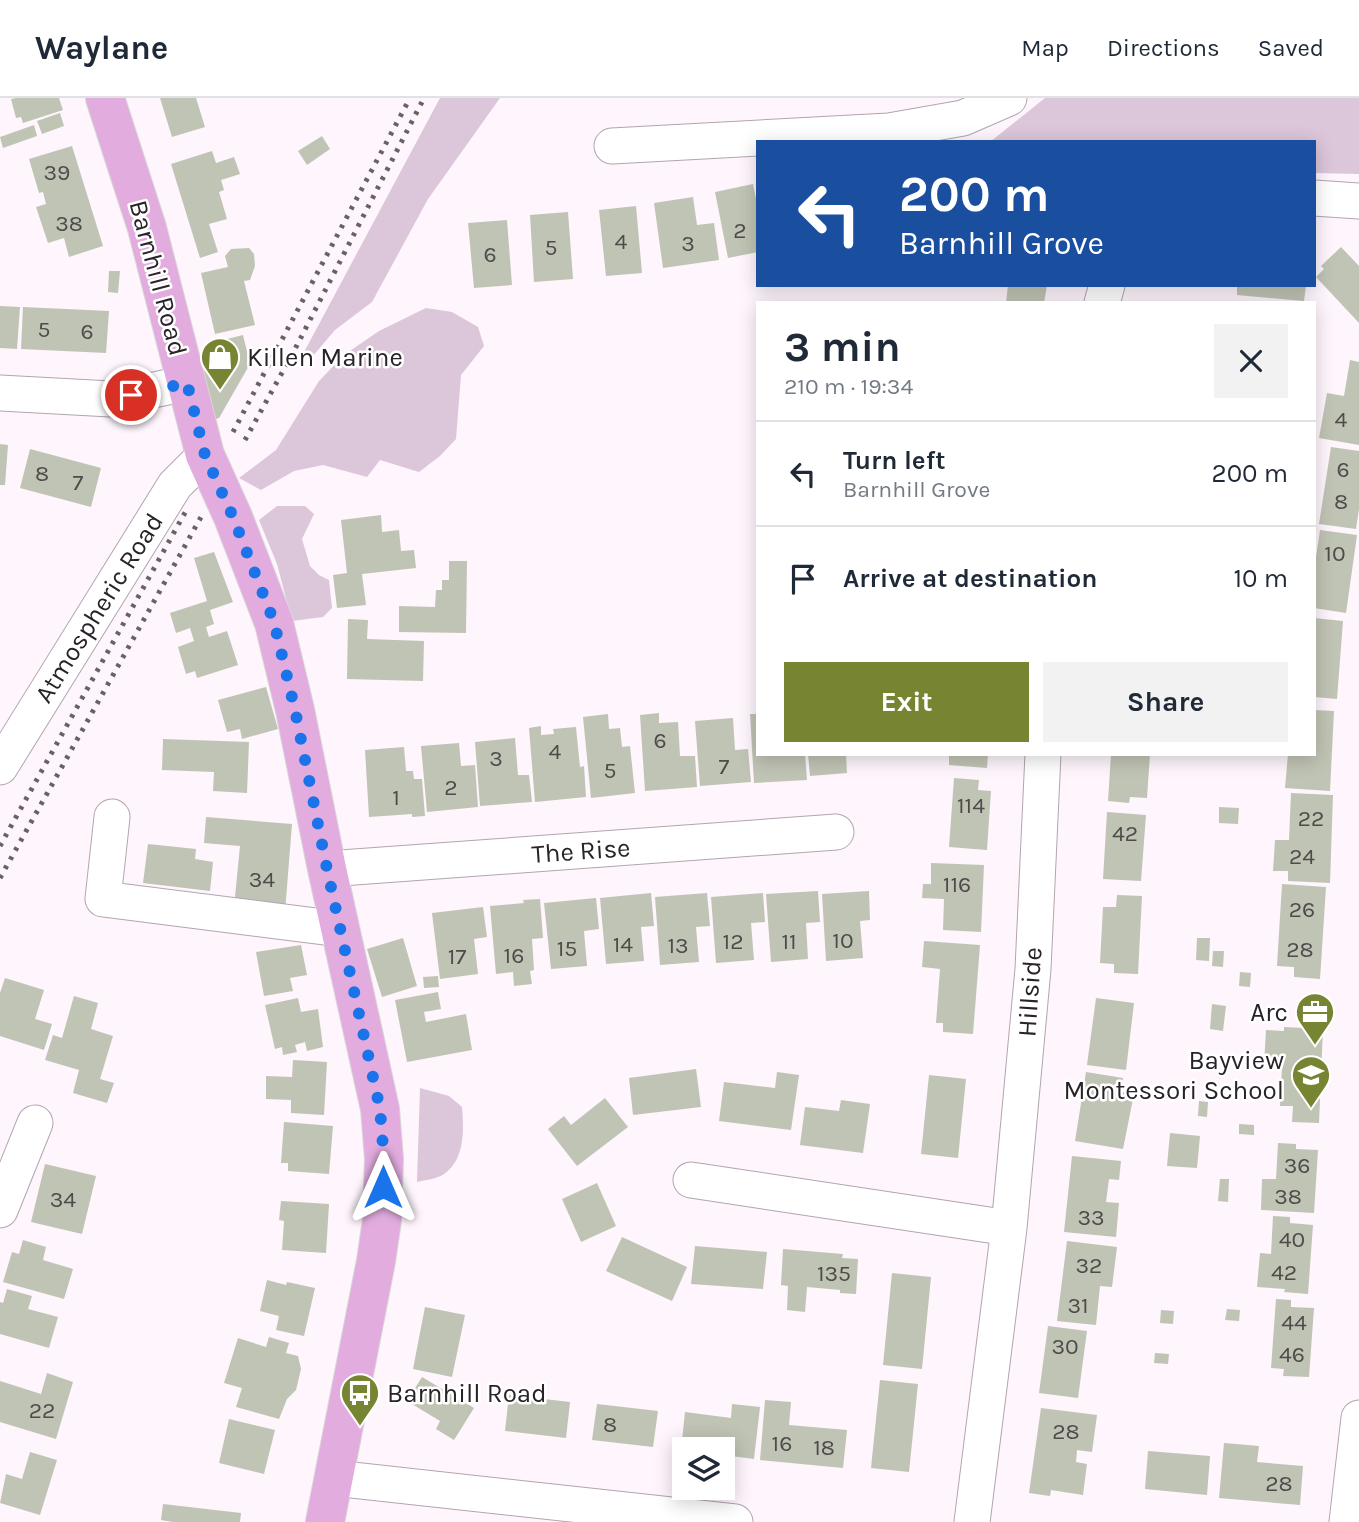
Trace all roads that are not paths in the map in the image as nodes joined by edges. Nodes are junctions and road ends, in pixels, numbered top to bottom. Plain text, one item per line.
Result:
1 (105, 98) edge
2 (1009, 98) edge
3 (612, 146) dead end
4 (1316, 198) edge
5 (1359, 201) edge
6 (187, 383) junction
7 (0, 393) edge
8 (205, 455) junction
9 (1043, 756) edge
10 (0, 767) edge
11 (112, 817) dead end
12 (836, 832) dead end
13 (327, 869) junction
14 (340, 929) junction
15 (35, 1123) dead end
16 (691, 1180) dead end
17 (0, 1210) edge
18 (1009, 1228) junction
19 (1359, 1418) edge
20 (334, 1478) junction
21 (325, 1522) edge
22 (735, 1522) edge
23 (972, 1522) edge
24 (1347, 1522) edge

1 - 6 main road, Barnhill Road
2 - 3 street
4 - 5 street
6 - 7 street
6 - 8 main road, Barnhill Road
8 - 10 street, Atmospheric Road
8 - 13 main road, Barnhill Road
9 - 18 street, Hillside
11 - 14 street
12 - 13 street, The Rise
13 - 14 main road, Barnhill Road
14 - 20 main road, Barnhill Road
15 - 17 street
16 - 18 street
18 - 23 street, Hillside
19 - 24 street
20 - 21 main road, Barnhill Road
20 - 22 street

